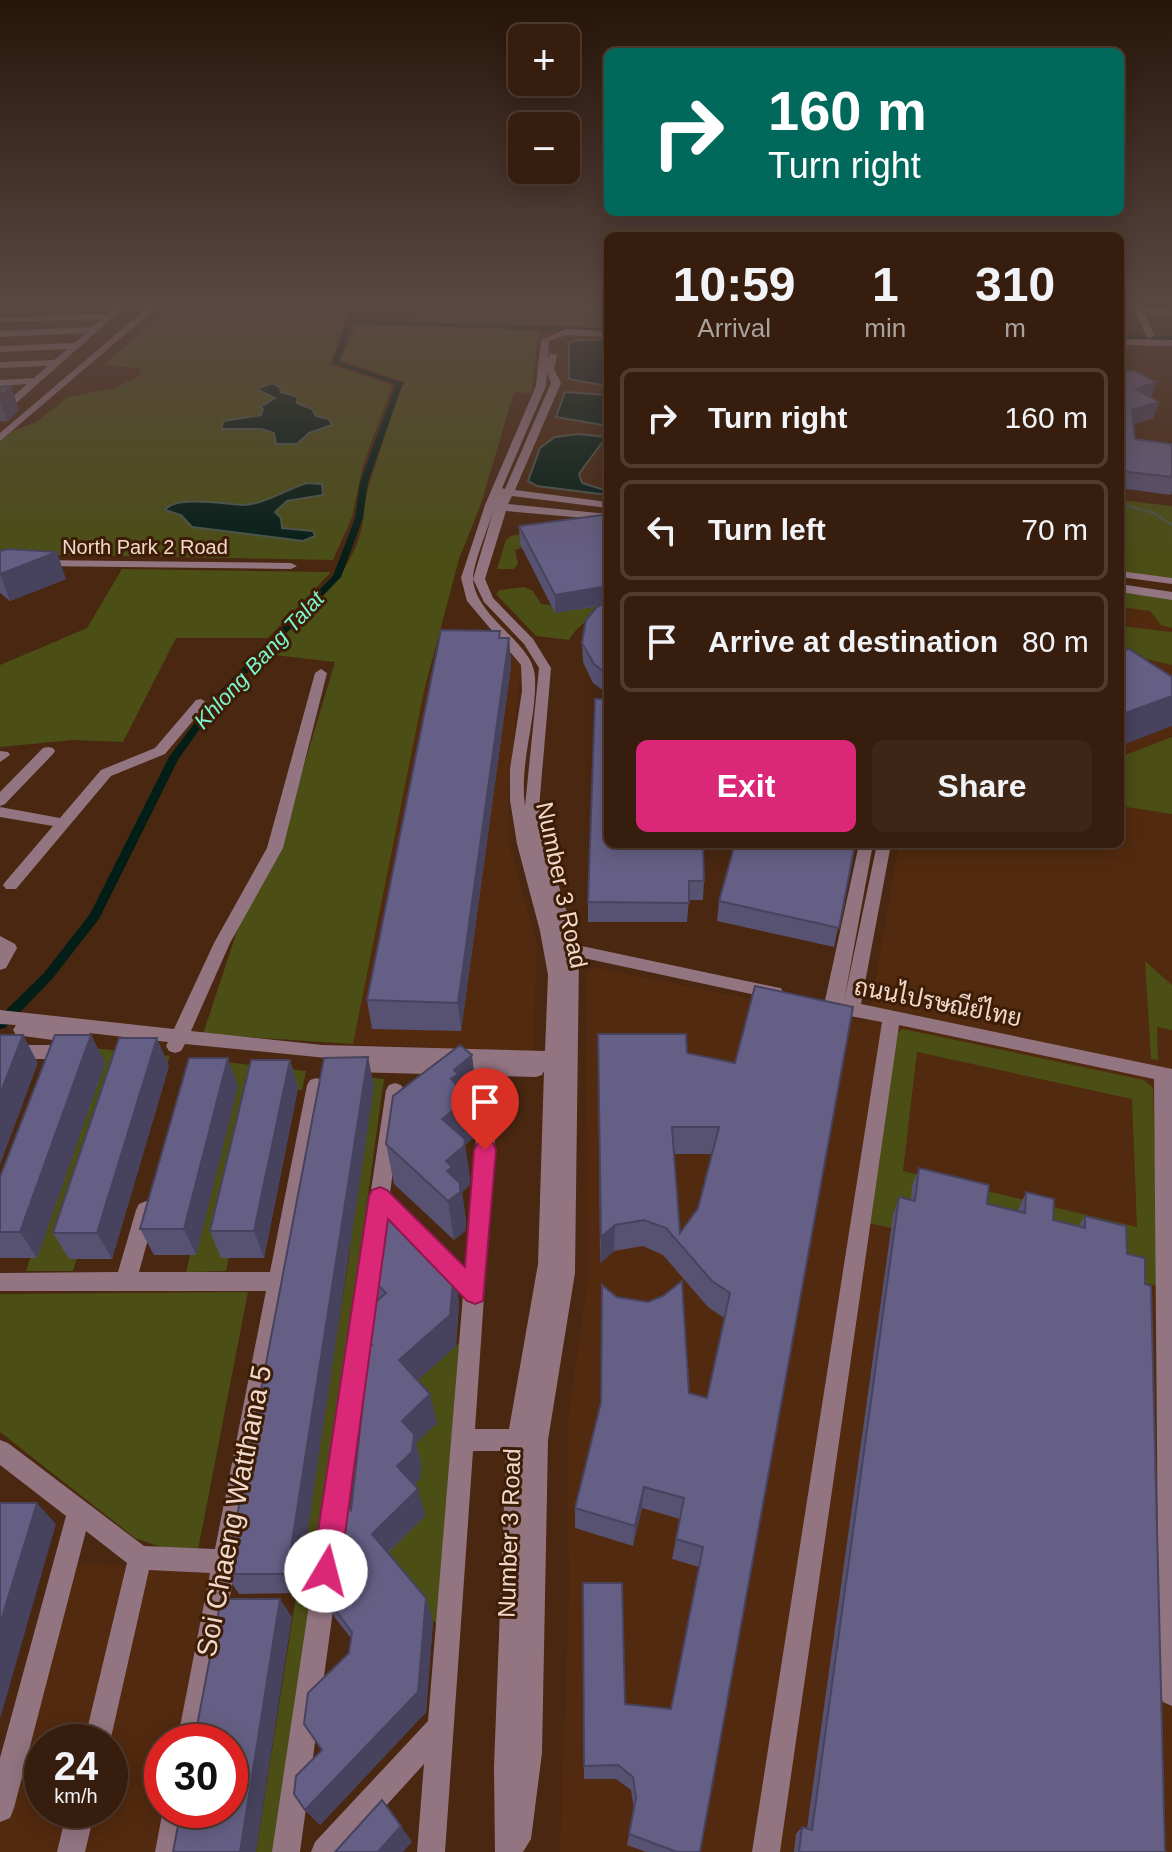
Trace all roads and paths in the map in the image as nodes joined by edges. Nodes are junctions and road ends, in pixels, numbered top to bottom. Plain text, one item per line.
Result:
1 (27, 388) edge
2 (57, 388) edge
3 (540, 388) edge
4 (11, 403) edge
5 (3, 434) edge
6 (503, 501) junction
7 (604, 506) edge
8 (604, 518) edge
9 (0, 566) edge
10 (291, 566) dead end
11 (1124, 575) edge
12 (1172, 581) edge
13 (1124, 589) edge
14 (1172, 596) edge
15 (321, 673) dead end
16 (201, 703) dead end
17 (48, 751) dead end
18 (0, 801) edge
19 (0, 812) edge
20 (64, 823) junction
21 (865, 848) edge
22 (883, 848) edge
23 (11, 885) dead end
24 (0, 942) edge
25 (562, 948) junction
26 (0, 964) edge
27 (849, 976) junction
28 (788, 996) edge
29 (0, 1017) edge
30 (891, 1018) junction
31 (44, 1026) junction
32 (0, 1028) edge
33 (176, 1044) junction
34 (0, 1052) edge
35 (562, 1065) junction
36 (1167, 1075) edge
37 (51, 1076) edge
38 (316, 1085) edge
39 (395, 1090) edge
40 (489, 1092) dead end
41 (151, 1191) edge
42 (380, 1196) junction
43 (126, 1281) junction
44 (278, 1281) junction
45 (0, 1282) edge
46 (475, 1293) junction
47 (463, 1440) junction
48 (518, 1440) junction
49 (1, 1456) edge
50 (79, 1511) junction
51 (140, 1558) junction
52 (225, 1561) junction
53 (1172, 1693) edge
54 (101, 1724) edge
55 (193, 1724) edge
56 (441, 1726) junction
57 (0, 1808) edge
58 (77, 1828) edge
59 (174, 1828) edge
60 (71, 1852) edge
61 (169, 1852) edge
62 (286, 1852) edge
63 (325, 1852) edge
64 (431, 1852) edge
65 (512, 1852) edge
66 (766, 1852) edge

1 - 4 street
2 - 5 street
3 - 6 street, Number 3 Road
6 - 7 street
6 - 8 street
6 - 25 street, Number 3 Road
9 - 10 street, North Park 2 Road
11 - 12 street
13 - 14 street
15 - 33 street
16 - 20 street
17 - 18 street
19 - 20 street
20 - 23 street
21 - 27 street
22 - 27 street
24 - 26 street
25 - 28 street
25 - 35 street, Number 3 Road
27 - 30 street, ถนนไปรษณีย์ไทย
29 - 31 street
30 - 36 street, ถนนไปรษณีย์ไทย
30 - 66 street
31 - 32 street
31 - 33 street
33 - 35 street
34 - 37 street
35 - 48 street, Number 3 Road
35 - 65 street, Number 3 Road
36 - 53 street
38 - 44 street, Soi Chaeng Watthana 5
39 - 42 street
40 - 46 street
41 - 43 street
42 - 46 street
42 - 62 street
43 - 44 street
43 - 45 street
44 - 52 street, Soi Chaeng Watthana 5
46 - 47 street
47 - 48 street
47 - 56 street
48 - 65 street, Number 3 Road
49 - 50 street
50 - 51 street
50 - 57 street
51 - 52 street
51 - 54 street
52 - 55 street, Soi Chaeng Watthana 5
56 - 63 street
56 - 64 street
58 - 60 street
59 - 61 street

